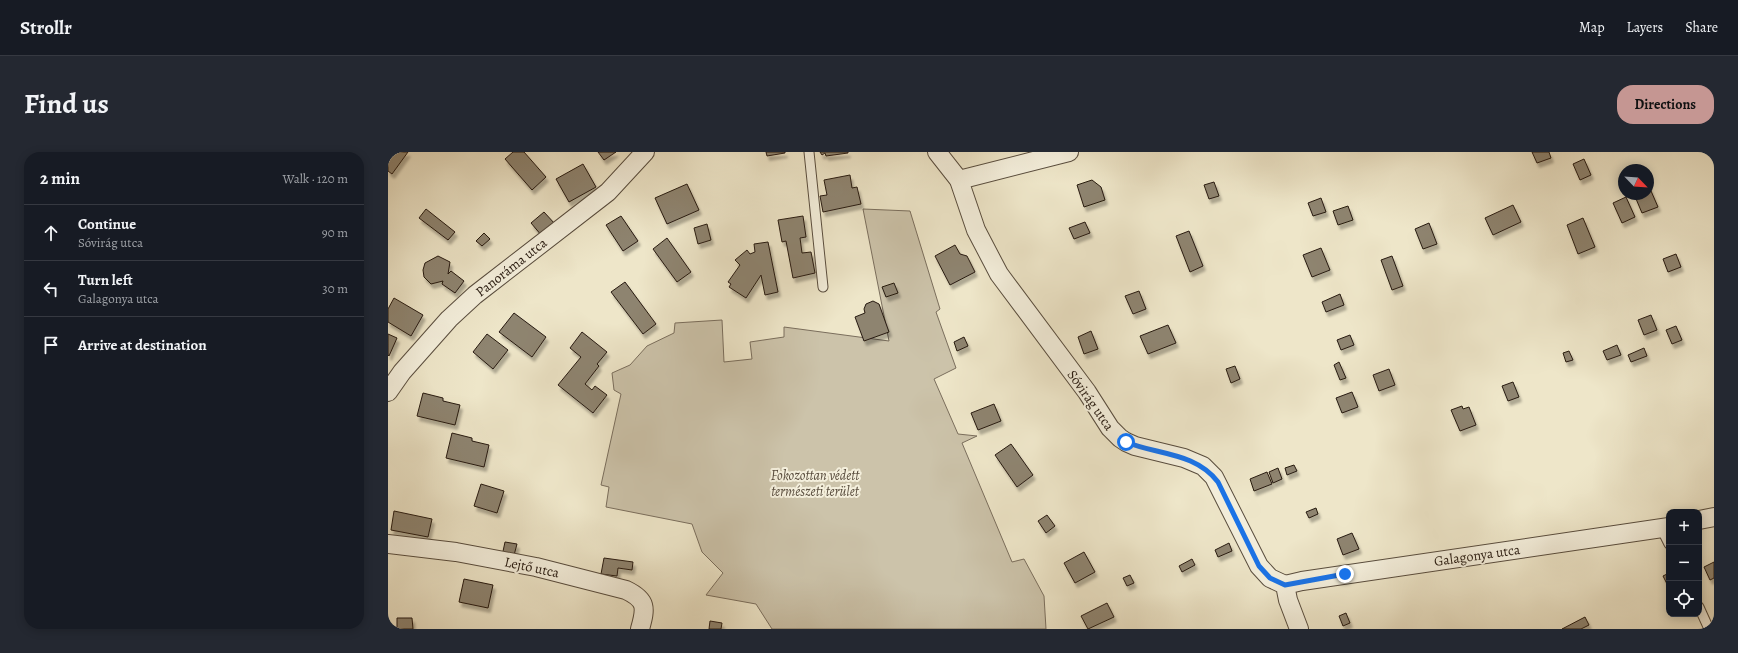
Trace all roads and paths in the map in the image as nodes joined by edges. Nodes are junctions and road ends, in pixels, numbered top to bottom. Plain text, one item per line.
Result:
1 (644, 152) edge
2 (809, 152) edge
3 (937, 152) edge
4 (1069, 152) edge
5 (959, 180) junction
6 (823, 287) dead end
7 (388, 392) edge
8 (1714, 517) edge
9 (1702, 519) edge
10 (1666, 533) edge
11 (388, 544) edge
12 (1285, 585) junction
13 (1702, 614) edge
14 (640, 629) edge
15 (1299, 629) edge
16 (1709, 629) edge

1 - 7 street, Panoráma utca
2 - 6 lane
3 - 5 street, Sóvirág utca
4 - 5 street
5 - 12 street, Sóvirág utca
8 - 9 street
10 - 12 street, Galagonya utca
11 - 14 street, Lejtő utca
12 - 15 street
13 - 16 lane

